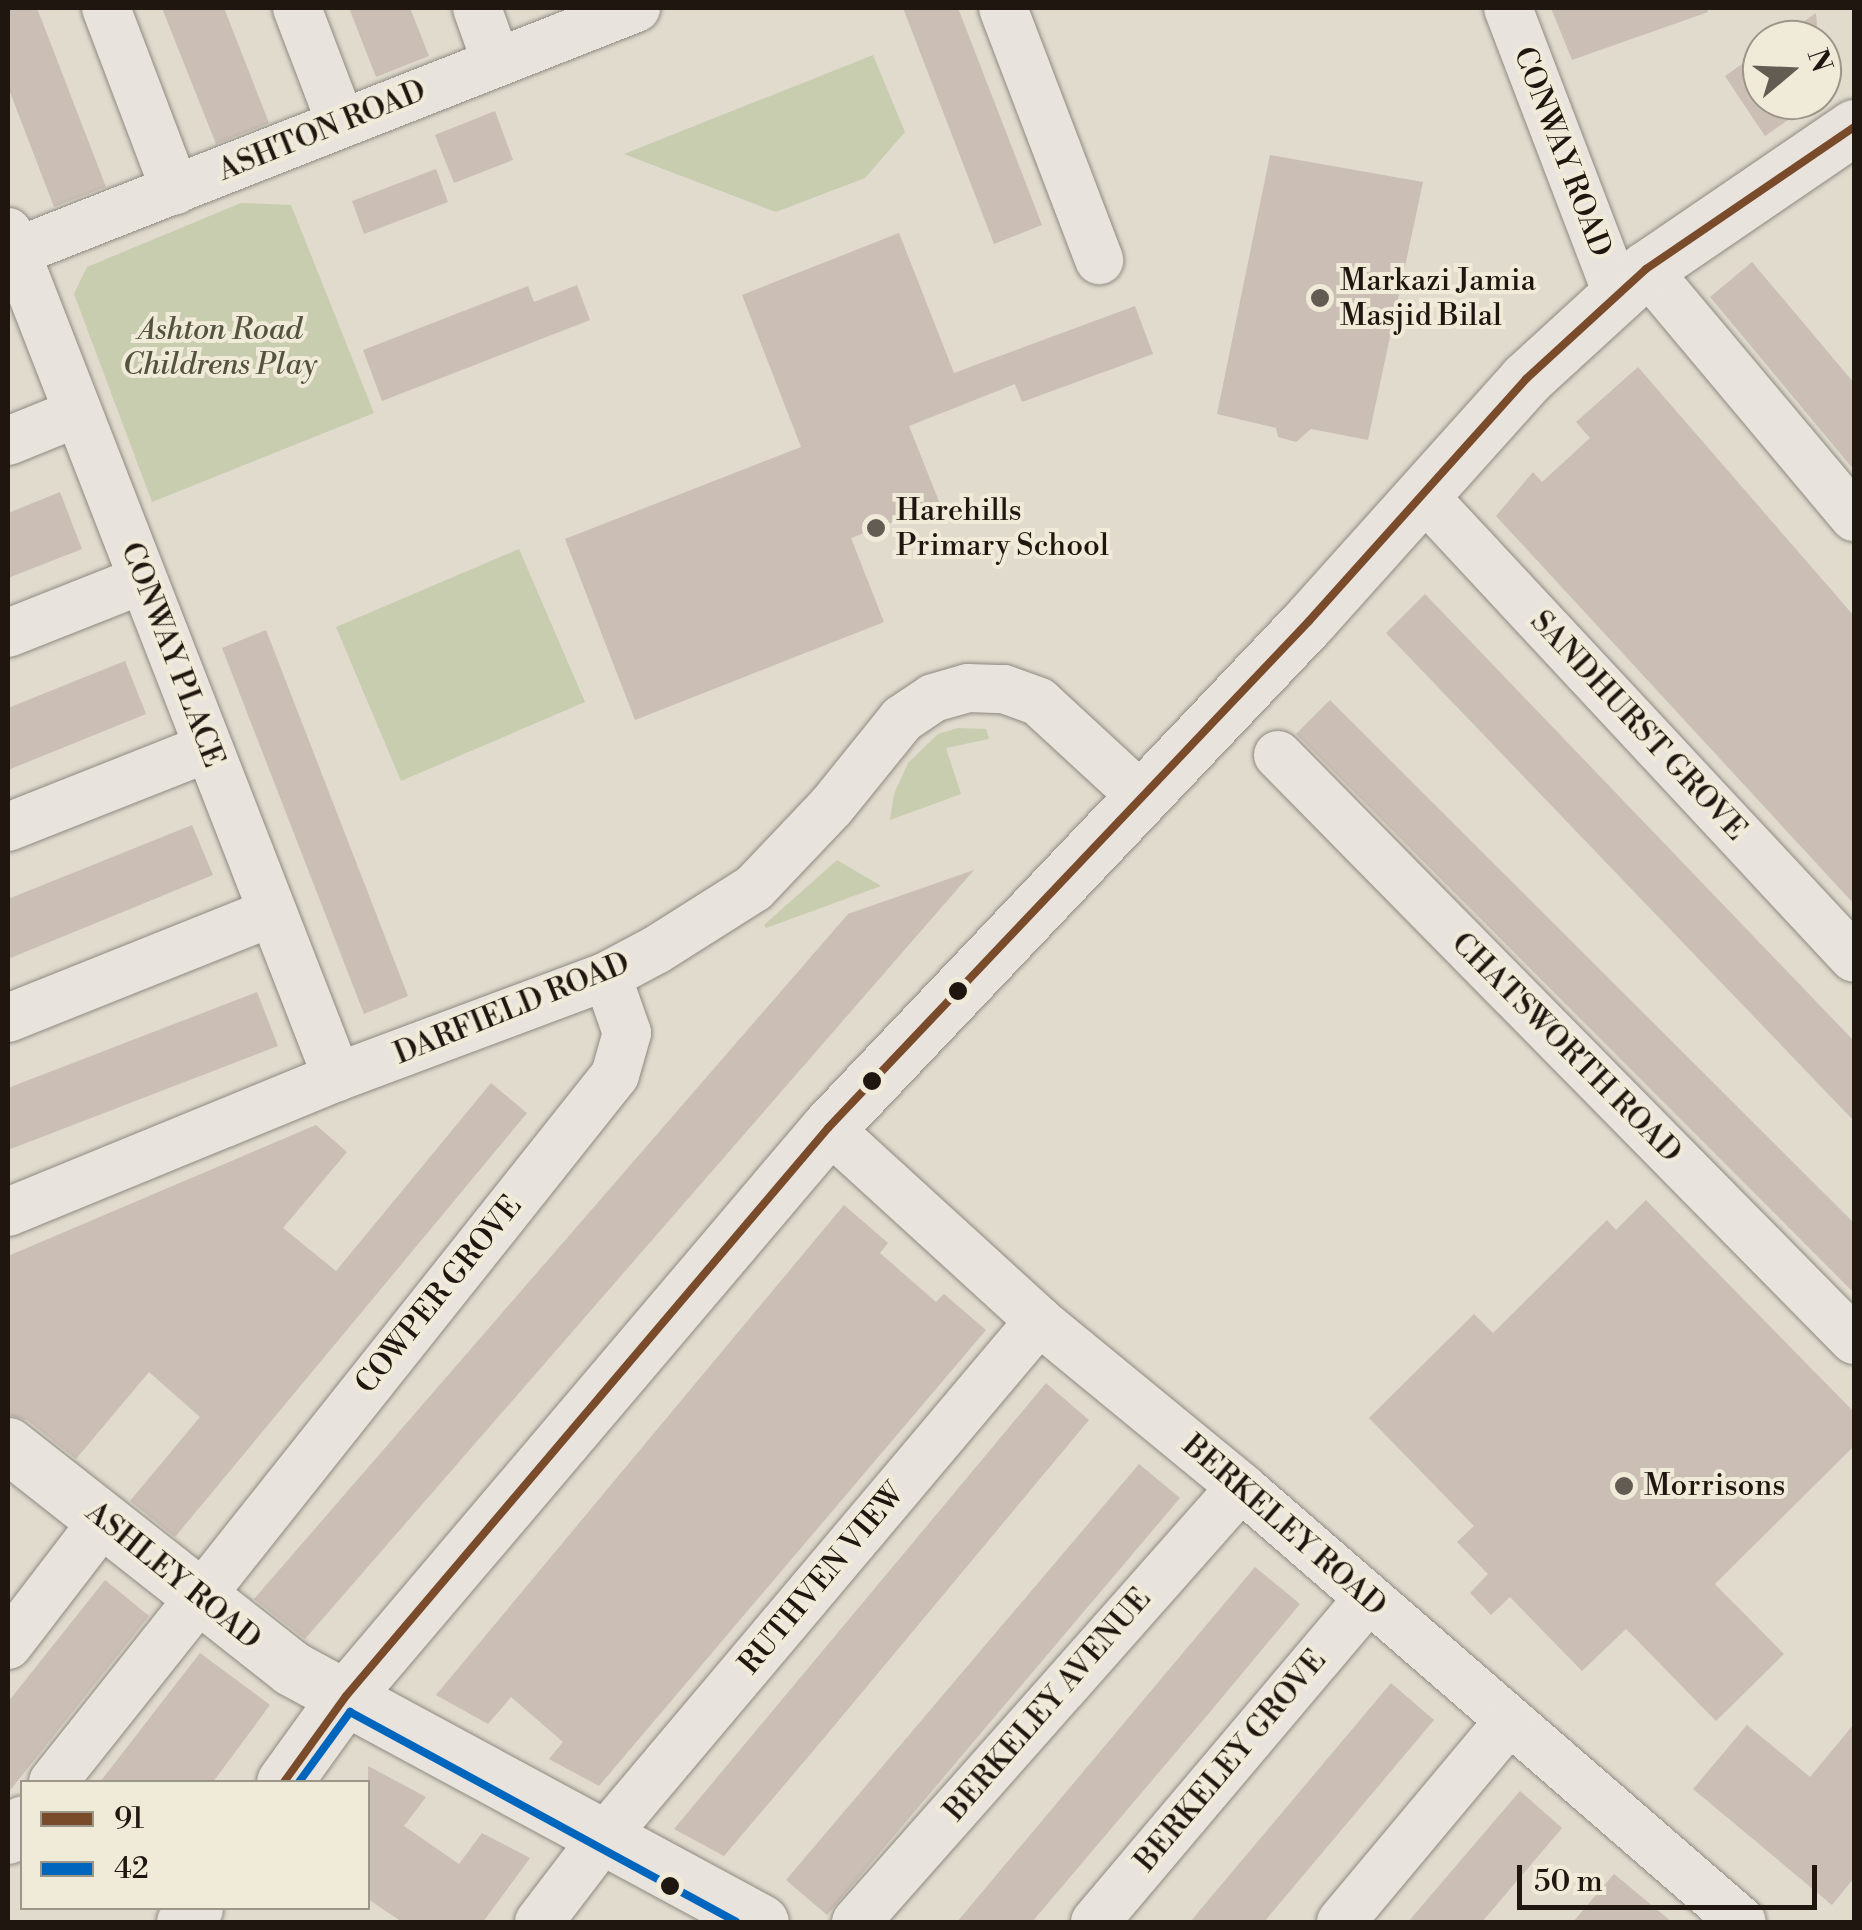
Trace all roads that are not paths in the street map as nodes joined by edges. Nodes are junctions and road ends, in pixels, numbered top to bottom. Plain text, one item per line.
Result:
1 (106, 8) edge
2 (297, 8) edge
3 (476, 8) edge
4 (636, 8) edge
5 (1003, 8) edge
6 (1508, 8) edge
7 (496, 62) junction
8 (341, 123) junction
9 (1854, 127) edge
10 (176, 190) junction
11 (10, 246) edge
12 (1100, 260) dead end
13 (1632, 282) junction
14 (77, 412) junction
15 (8, 441) edge
16 (1421, 493) junction
17 (1854, 517) edge
18 (142, 580) junction
19 (8, 633) edge
20 (208, 748) junction
21 (1278, 756) dead end
22 (1142, 797) junction
23 (8, 827) edge
24 (273, 912) junction
25 (1854, 958) edge
26 (606, 976) junction
27 (8, 1018) edge
28 (337, 1077) junction
29 (828, 1128) junction
30 (8, 1212) edge
31 (1039, 1321) junction
32 (1851, 1329) edge
33 (8, 1444) edge
34 (1241, 1487) junction
35 (104, 1520) junction
36 (198, 1597) junction
37 (1368, 1599) junction
38 (8, 1645) edge
39 (346, 1696) junction
40 (1508, 1722) junction
41 (54, 1780) edge
42 (285, 1780) edge
43 (604, 1837) junction
44 (1711, 1912) edge
45 (539, 1922) edge
46 (761, 1922) edge
47 (856, 1922) edge
48 (1095, 1922) edge
49 (1341, 1922) edge

1 - 10 street
2 - 8 street
3 - 7 street
4 - 7 street, ASHTON ROAD
5 - 12 street
6 - 13 street, CONWAY ROAD
7 - 8 street, ASHTON ROAD
8 - 10 street, ASHTON ROAD
9 - 13 main road
10 - 11 street, ASHTON ROAD
11 - 14 street, CONWAY PLACE
13 - 16 main road
13 - 17 street, CONWAY ROAD
14 - 15 street
14 - 18 street, CONWAY PLACE
16 - 22 main road
16 - 25 street, SANDHURST GROVE
18 - 19 street
18 - 20 street, CONWAY PLACE
20 - 23 street
20 - 24 street, CONWAY PLACE
21 - 32 street, CHATSWORTH ROAD
22 - 26 street, DARFIELD ROAD
22 - 29 main road
24 - 27 street
24 - 28 street, CONWAY PLACE
26 - 28 street, DARFIELD ROAD
26 - 36 street, COWPER GROVE
28 - 30 street, DARFIELD ROAD
29 - 31 street, BERKELEY ROAD
29 - 39 main road
31 - 34 street, BERKELEY ROAD
31 - 43 street, RUTHVEN VIEW
33 - 35 main road, ASHLEY ROAD
34 - 37 street, BERKELEY ROAD
34 - 47 street, BERKELEY AVENUE
35 - 36 main road, ASHLEY ROAD
35 - 38 street
36 - 39 main road, ASHLEY ROAD
36 - 41 street, COWPER GROVE
37 - 40 street, BERKELEY ROAD
37 - 48 street, BERKELEY GROVE
39 - 42 main road
39 - 43 main road, ASHLEY ROAD
40 - 44 street, BERKELEY ROAD
40 - 49 street
43 - 45 street, RUTHVEN VIEW
43 - 46 main road, ASHLEY ROAD

